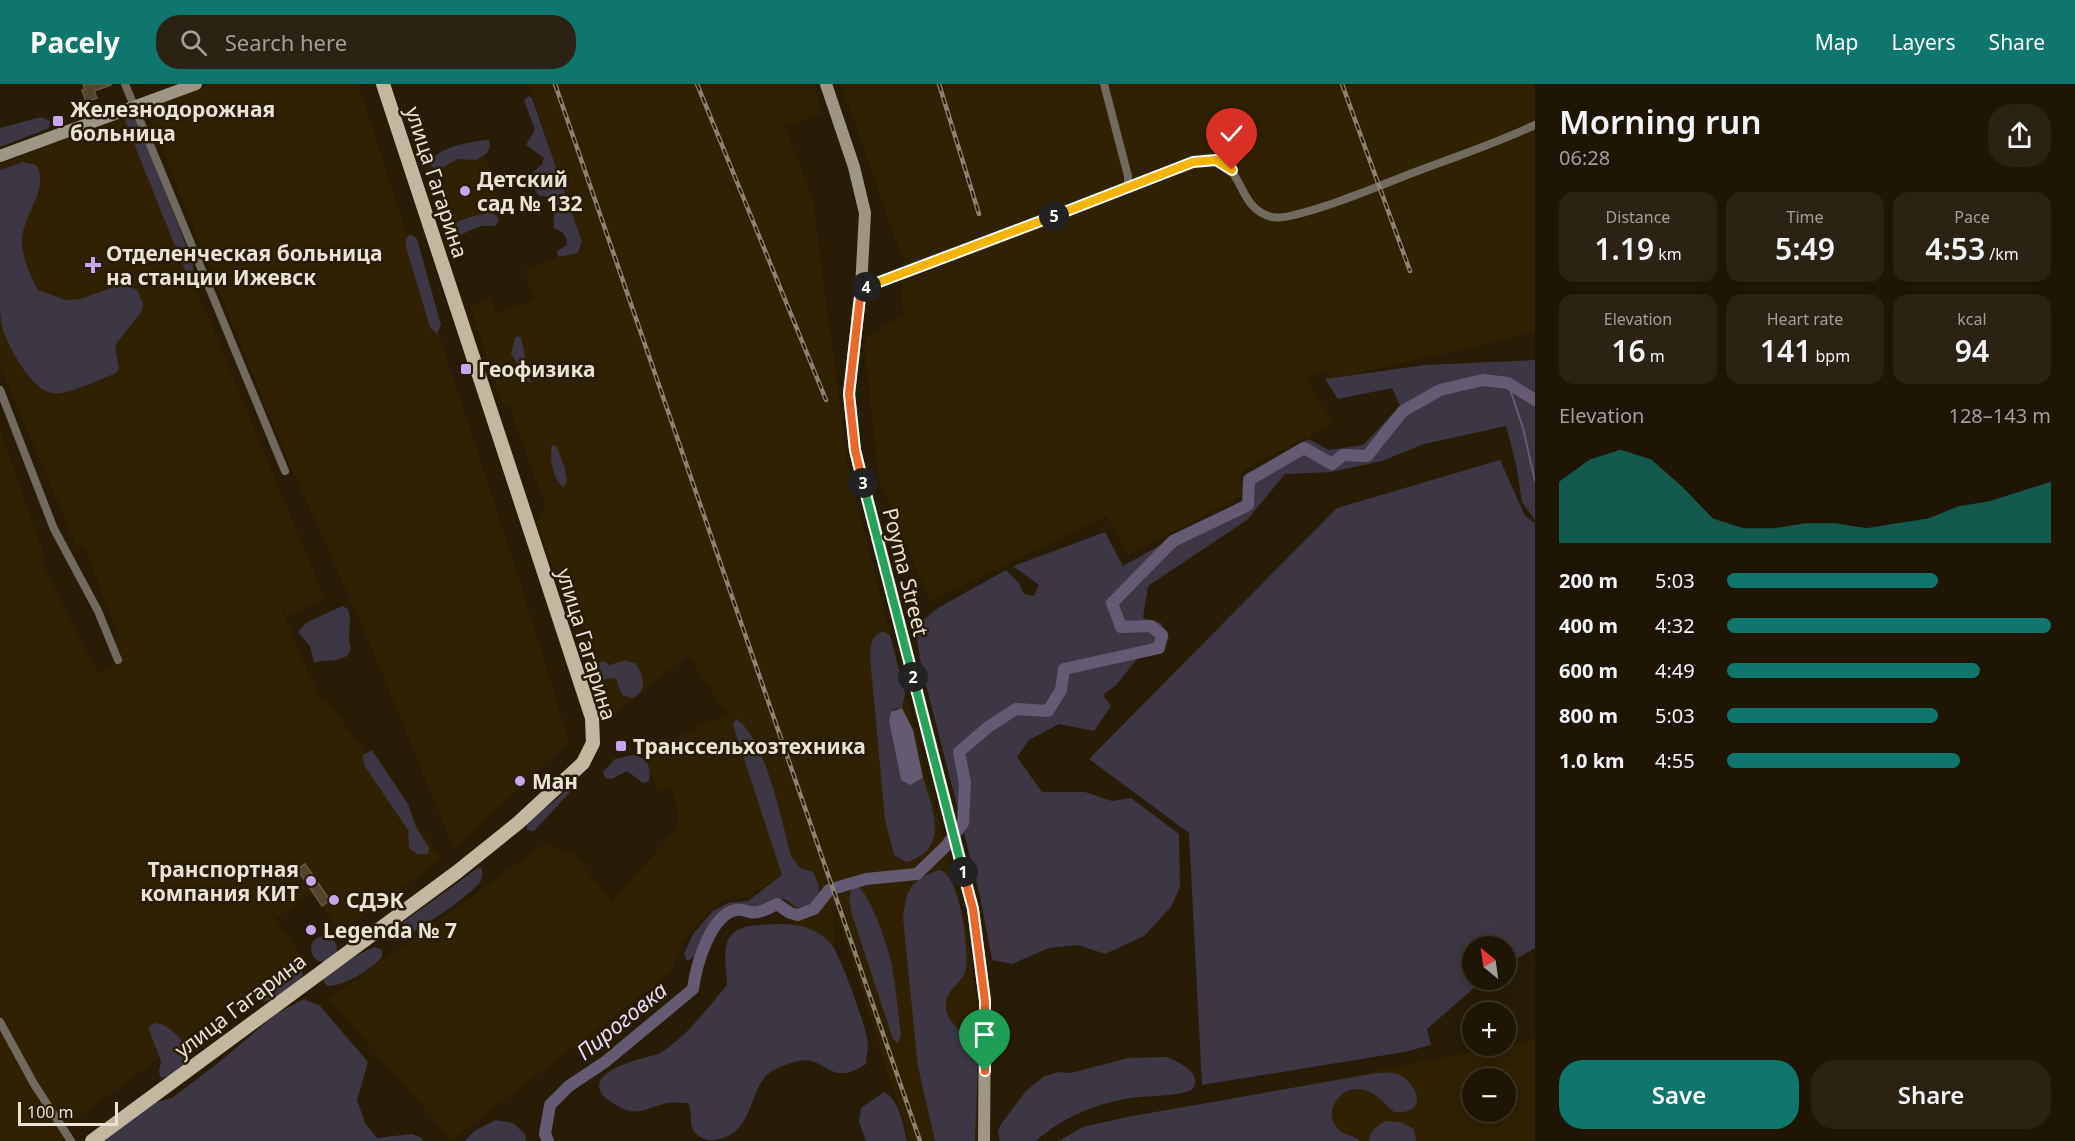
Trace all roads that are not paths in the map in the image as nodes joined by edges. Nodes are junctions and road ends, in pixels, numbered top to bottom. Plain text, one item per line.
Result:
1 (125, 84) edge
2 (195, 84) edge
3 (383, 84) edge
4 (826, 84) edge
5 (1104, 84) edge
6 (133, 107) junction
7 (1535, 125) edge
8 (0, 156) edge
9 (1128, 187) junction
10 (861, 288) junction
11 (0, 390) edge
12 (285, 471) dead end
13 (118, 660) dead end
14 (0, 1022) edge
15 (71, 1141) edge
16 (92, 1141) edge
17 (984, 1141) edge

1 - 6 street
2 - 6 main road
3 - 16 main road, улица Гагарина
4 - 10 main road, Poyma Street
5 - 9 street
6 - 8 main road
6 - 12 street
7 - 9 street
9 - 10 street
10 - 17 main road, Poyma Street
11 - 13 street
14 - 15 street

